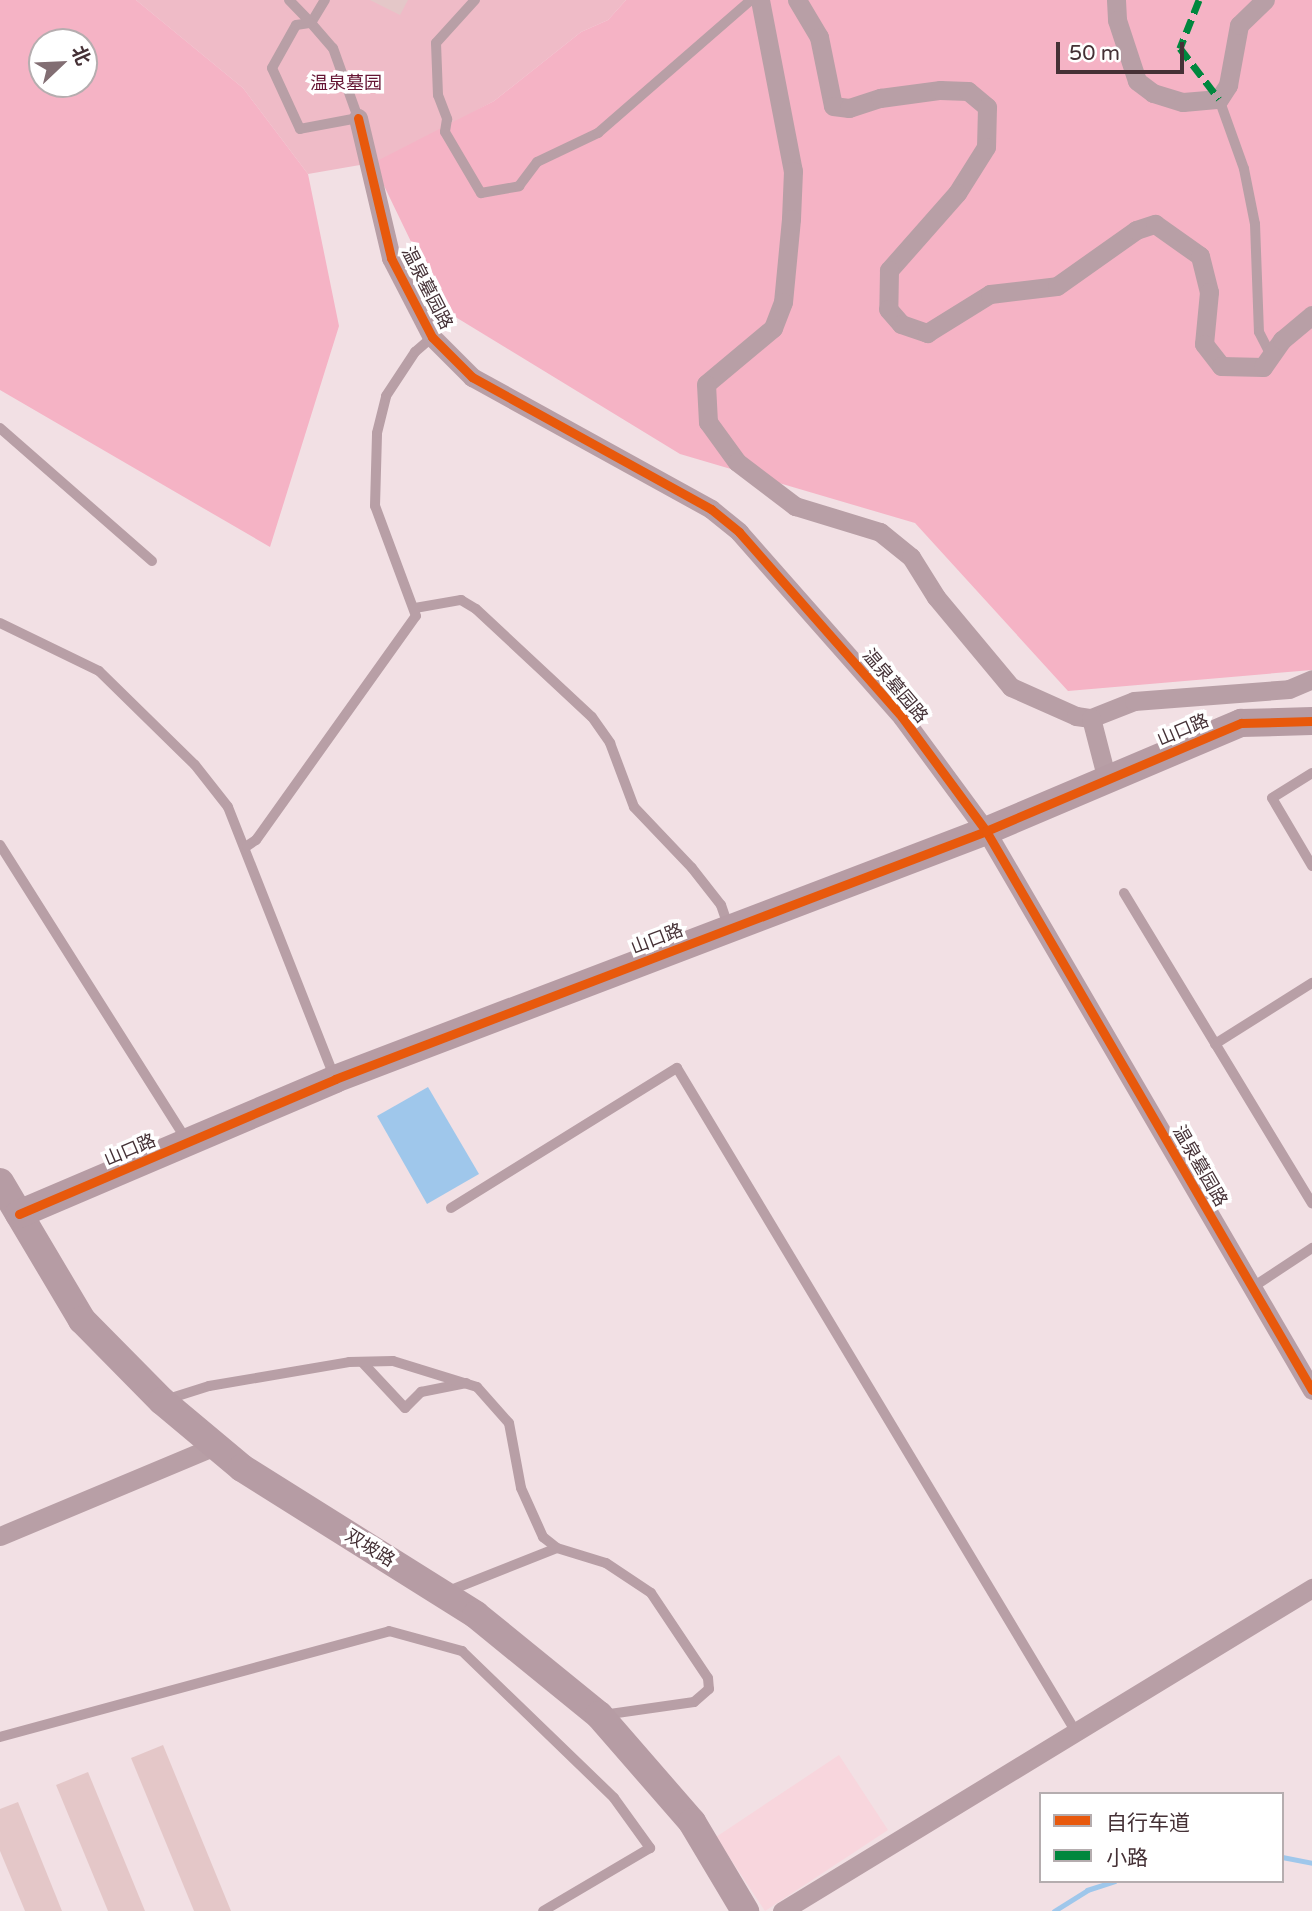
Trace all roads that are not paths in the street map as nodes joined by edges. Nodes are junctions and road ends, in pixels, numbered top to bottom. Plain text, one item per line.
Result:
1 (289, 0) edge
2 (325, 0) edge
3 (475, 0) edge
4 (751, 0) edge
5 (760, 0) edge
6 (797, 0) edge
7 (1116, 0) edge
8 (1265, 0) edge
9 (311, 23) junction
10 (1219, 99) junction
11 (358, 118) junction
12 (1312, 315) edge
13 (432, 337) junction
14 (1271, 356) junction
15 (0, 428) edge
16 (152, 561) dead end
17 (415, 608) junction
18 (0, 623) edge
19 (1312, 679) edge
20 (1091, 718) junction
21 (1312, 721) edge
22 (1312, 773) edge
23 (1107, 780) junction
24 (986, 831) junction
25 (0, 845) edge
26 (247, 846) junction
27 (1312, 866) edge
28 (1124, 893) dead end
29 (729, 929) junction
30 (1312, 983) edge
31 (1215, 1044) junction
32 (335, 1079) junction
33 (188, 1142) junction
34 (0, 1182) edge
35 (1312, 1204) edge
36 (451, 1208) dead end
37 (19, 1214) junction
38 (1312, 1248) edge
39 (1253, 1287) junction
40 (362, 1362) junction
41 (466, 1383) junction
42 (1312, 1390) edge
43 (162, 1401) junction
44 (215, 1446) junction
45 (0, 1536) edge
46 (557, 1548) junction
47 (1312, 1588) edge
48 (442, 1594) junction
49 (598, 1716) junction
50 (1076, 1732) junction
51 (0, 1737) edge
52 (543, 1911) edge
53 (745, 1911) edge
54 (782, 1911) edge

1 - 9 lane
2 - 9 lane
3 - 4 lane
5 - 20 street
6 - 14 street
7 - 10 street
8 - 10 street
9 - 11 lane
9 - 11 lane
10 - 14 lane
11 - 13 street, 温泉墓园路
12 - 14 street
13 - 17 lane
13 - 24 street, 温泉墓园路
15 - 16 lane
17 - 26 lane
17 - 29 lane
18 - 26 lane
19 - 20 street
20 - 23 street
21 - 23 street, 山口路
22 - 27 lane
23 - 24 street, 山口路
24 - 29 street, 山口路
24 - 39 street, 温泉墓园路
25 - 33 lane
26 - 32 lane
28 - 31 lane
29 - 32 street, 山口路
30 - 31 lane
31 - 35 lane
32 - 33 street, 山口路
33 - 37 street, 山口路
34 - 37 street, 双坡路
36 - 50 lane
37 - 43 street, 双坡路
38 - 39 lane
39 - 42 street, 温泉墓园路
40 - 41 lane
40 - 41 lane
40 - 43 lane
41 - 46 lane
43 - 44 street, 双坡路
44 - 45 street
44 - 48 street, 双坡路
46 - 48 lane
46 - 49 lane
47 - 50 street
48 - 49 street, 双坡路
49 - 53 street, 双坡路
50 - 54 street
51 - 52 lane

